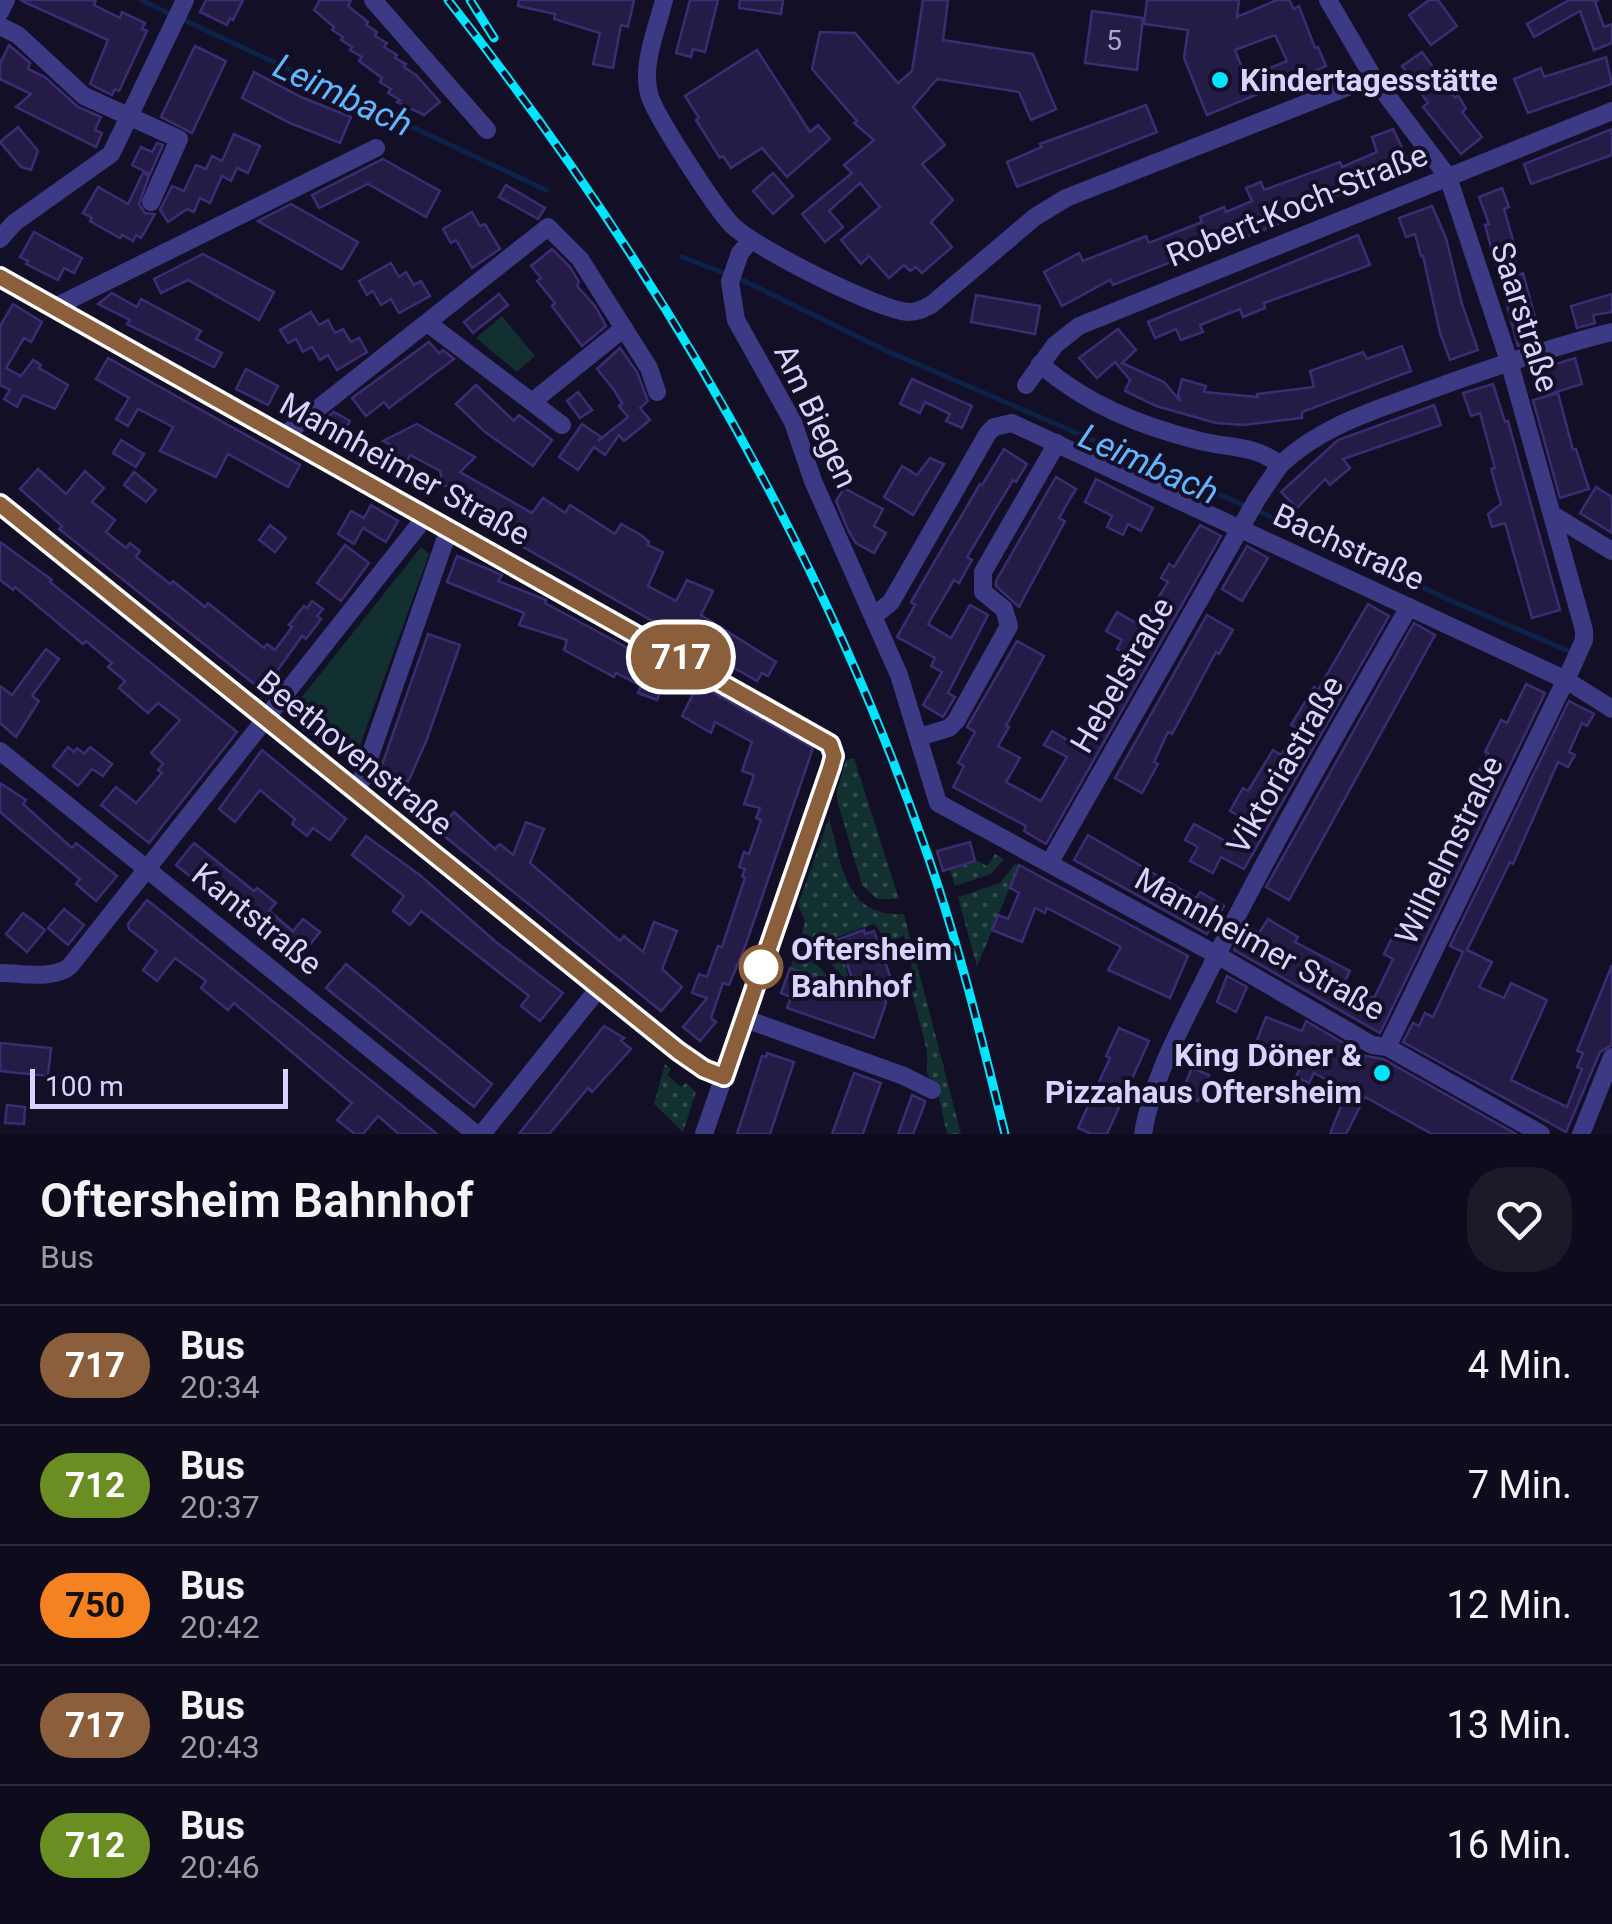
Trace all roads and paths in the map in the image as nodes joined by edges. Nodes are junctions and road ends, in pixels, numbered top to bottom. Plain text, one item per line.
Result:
1 (6, 0) edge
2 (373, 0) edge
3 (664, 0) edge
4 (1328, 0) edge
5 (0, 12) edge
6 (179, 12) edge
7 (0, 26) edge
8 (1373, 77) junction
9 (1612, 110) edge
10 (130, 118) junction
11 (487, 130) dead end
12 (376, 148) dead end
13 (1448, 177) junction
14 (151, 202) dead end
15 (0, 239) edge
16 (750, 240) junction
17 (0, 277) edge
18 (53, 308) junction
19 (430, 324) junction
20 (624, 328) junction
21 (1612, 332) edge
22 (1509, 361) junction
23 (1040, 364) junction
24 (1026, 386) dead end
25 (657, 392) dead end
26 (532, 402) junction
27 (562, 425) dead end
28 (283, 436) junction
29 (1057, 443) junction
30 (1280, 465) junction
31 (0, 504) edge
32 (426, 516) junction
33 (1554, 516) junction
34 (1243, 524) junction
35 (449, 529) junction
36 (1612, 552) edge
37 (1409, 607) junction
38 (874, 616) junction
39 (1568, 675) junction
40 (1612, 709) edge
41 (266, 721) junction
42 (919, 737) junction
43 (0, 751) edge
44 (356, 793) junction
45 (947, 810) joint
46 (1050, 862) junction
47 (147, 870) junction
48 (1217, 954) junction
49 (0, 973) edge
50 (599, 988) junction
51 (743, 1018) junction
52 (1387, 1047) junction
53 (1612, 1057) edge
54 (724, 1077) junction
55 (932, 1090) dead end
56 (479, 1134) edge
57 (704, 1134) edge
58 (1143, 1134) edge
59 (1540, 1134) edge
60 (1581, 1134) edge

1 - 5 street
2 - 11 street
3 - 16 street
4 - 8 street, Saarstraße
6 - 10 street
7 - 10 street
8 - 13 street, Saarstraße
8 - 16 street
9 - 13 street, Robert-Koch-Straße
10 - 14 street
10 - 15 street
12 - 18 street
13 - 22 street, Saarstraße
13 - 23 street, Robert-Koch-Straße
16 - 38 street, Am Biegen
17 - 18 street, Mannheimer Straße
18 - 28 street, Mannheimer Straße
19 - 20 street
19 - 26 street
19 - 28 street
20 - 25 street
20 - 26 street
21 - 22 street, Hebelstraße
22 - 30 street, Hebelstraße
22 - 33 street, Saarstraße
23 - 24 street, Robert-Koch-Straße
23 - 30 street
26 - 27 street
28 - 32 street, Mannheimer Straße
29 - 34 street, Bachstraße
29 - 38 street, Bachstraße
29 - 42 street
30 - 34 street, Hebelstraße
31 - 41 street, Beethovenstraße
32 - 35 street, Mannheimer Straße
32 - 41 street
33 - 36 street
33 - 39 street, Saarstraße
34 - 37 street, Bachstraße
34 - 46 street, Hebelstraße
35 - 44 street
35 - 51 street, Mannheimer Straße
37 - 39 street, Bachstraße
37 - 48 street, Viktoriastraße
38 - 42 street, Am Biegen
39 - 40 street, Bachstraße
39 - 52 street, Wilhelmstraße
41 - 44 street, Beethovenstraße
41 - 47 street
42 - 45 street, Am Biegen
43 - 47 street, Kantstraße
44 - 50 street, Beethovenstraße
45 - 46 street, Mannheimer Straße
46 - 48 street, Mannheimer Straße
47 - 49 street
47 - 56 street, Kantstraße
48 - 52 street, Mannheimer Straße
48 - 58 street, Viktoriastraße
50 - 54 street, Beethovenstraße
50 - 56 street
51 - 54 street
51 - 55 street
52 - 59 street, Mannheimer Straße
53 - 60 street
54 - 57 street

